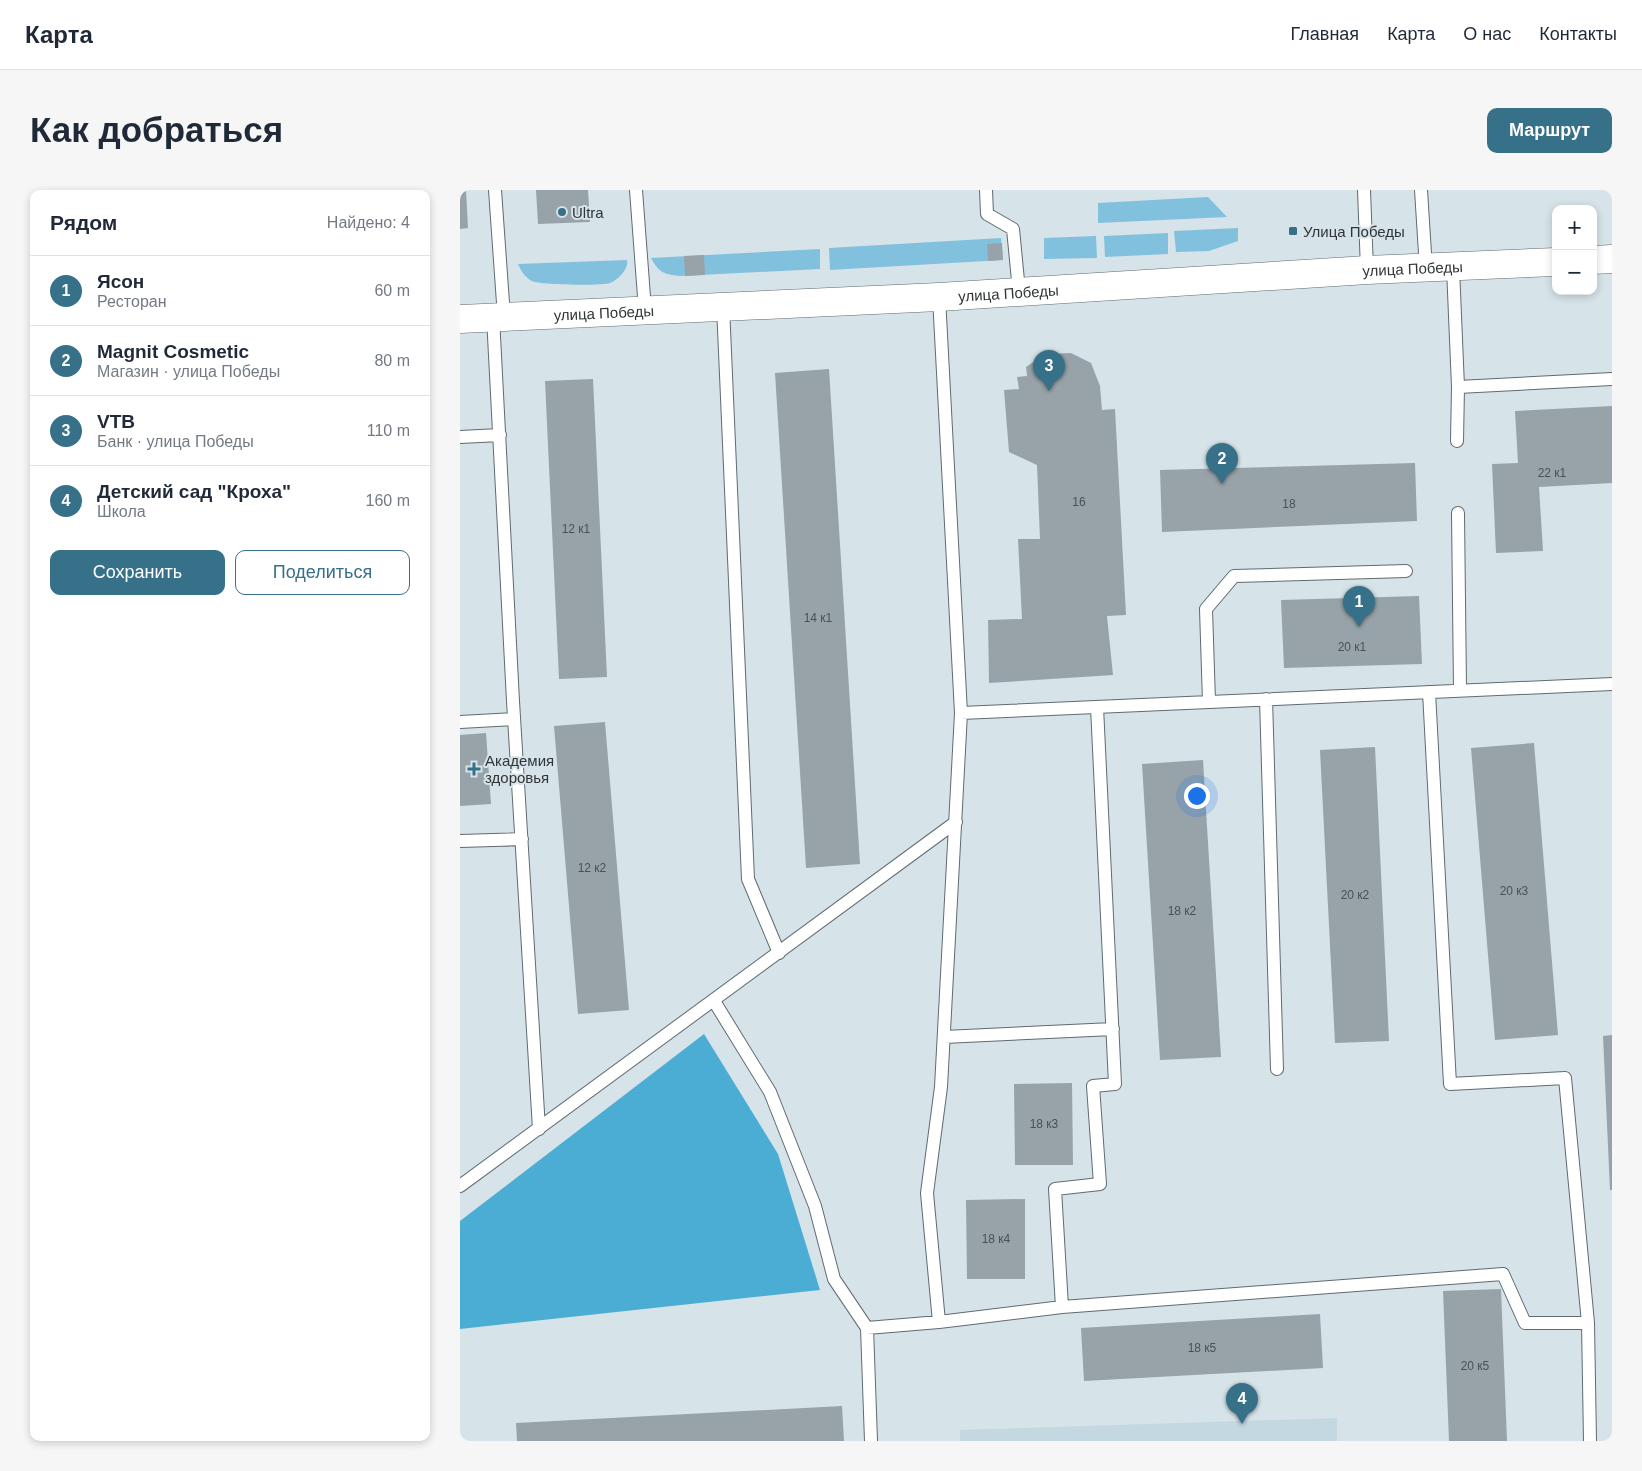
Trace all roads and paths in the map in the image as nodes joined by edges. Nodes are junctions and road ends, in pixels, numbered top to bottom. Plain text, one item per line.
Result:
1 (495, 190) edge
2 (636, 190) edge
3 (986, 190) edge
4 (1364, 190) edge
5 (1421, 190) edge
6 (1612, 259) edge
7 (1597, 260) edge
8 (1552, 262) edge
9 (1453, 268) junction
10 (1426, 269) junction
11 (1367, 270) junction
12 (1019, 291) junction
13 (938, 297) junction
14 (723, 306) junction
15 (645, 310) junction
16 (499, 317) junction
17 (460, 319) edge
18 (1612, 379) edge
19 (1458, 387) junction
20 (500, 435) junction
21 (460, 437) edge
22 (1457, 441) dead end
23 (1458, 513) dead end
24 (1406, 571) dead end
25 (1612, 684) edge
26 (1460, 689) junction
27 (1429, 692) junction
28 (1266, 700) junction
29 (1209, 702) junction
30 (1097, 707) junction
31 (961, 713) junction
32 (514, 719) junction
33 (460, 722) edge
34 (956, 822) junction
35 (522, 839) junction
36 (460, 841) edge
37 (779, 953) junction
38 (714, 1001) junction
39 (1112, 1029) junction
40 (944, 1038) junction
41 (1277, 1069) dead end
42 (538, 1129) junction
43 (460, 1186) edge
44 (1062, 1307) junction
45 (940, 1322) junction
46 (1588, 1323) junction
47 (867, 1328) junction
48 (871, 1441) edge
49 (1590, 1441) edge

1 - 16 lane
2 - 15 lane
3 - 12 lane
4 - 11 lane
5 - 10 lane
6 - 7 main road
8 - 9 main road, улица Победы
9 - 10 main road, улица Победы
9 - 19 lane
10 - 11 main road, улица Победы
11 - 12 main road, улица Победы
12 - 13 main road, улица Победы
13 - 14 main road, улица Победы
13 - 31 lane
14 - 15 main road, улица Победы
14 - 37 lane
15 - 16 main road, улица Победы
16 - 17 main road, улица Победы
16 - 20 lane
18 - 19 lane
19 - 22 lane
20 - 21 lane
20 - 32 lane
23 - 26 lane
24 - 29 lane
25 - 26 lane
26 - 27 lane
27 - 28 lane
27 - 46 lane
28 - 29 lane
28 - 41 lane
29 - 30 lane
30 - 31 lane
30 - 39 lane
31 - 34 lane
32 - 33 lane
32 - 35 lane
34 - 37 lane
34 - 40 lane
35 - 36 lane
35 - 42 lane
37 - 38 lane
38 - 42 lane
38 - 47 lane
39 - 40 lane
39 - 44 lane
40 - 45 lane
42 - 43 lane
44 - 45 lane
44 - 46 lane
45 - 47 lane
46 - 49 lane
47 - 48 lane

